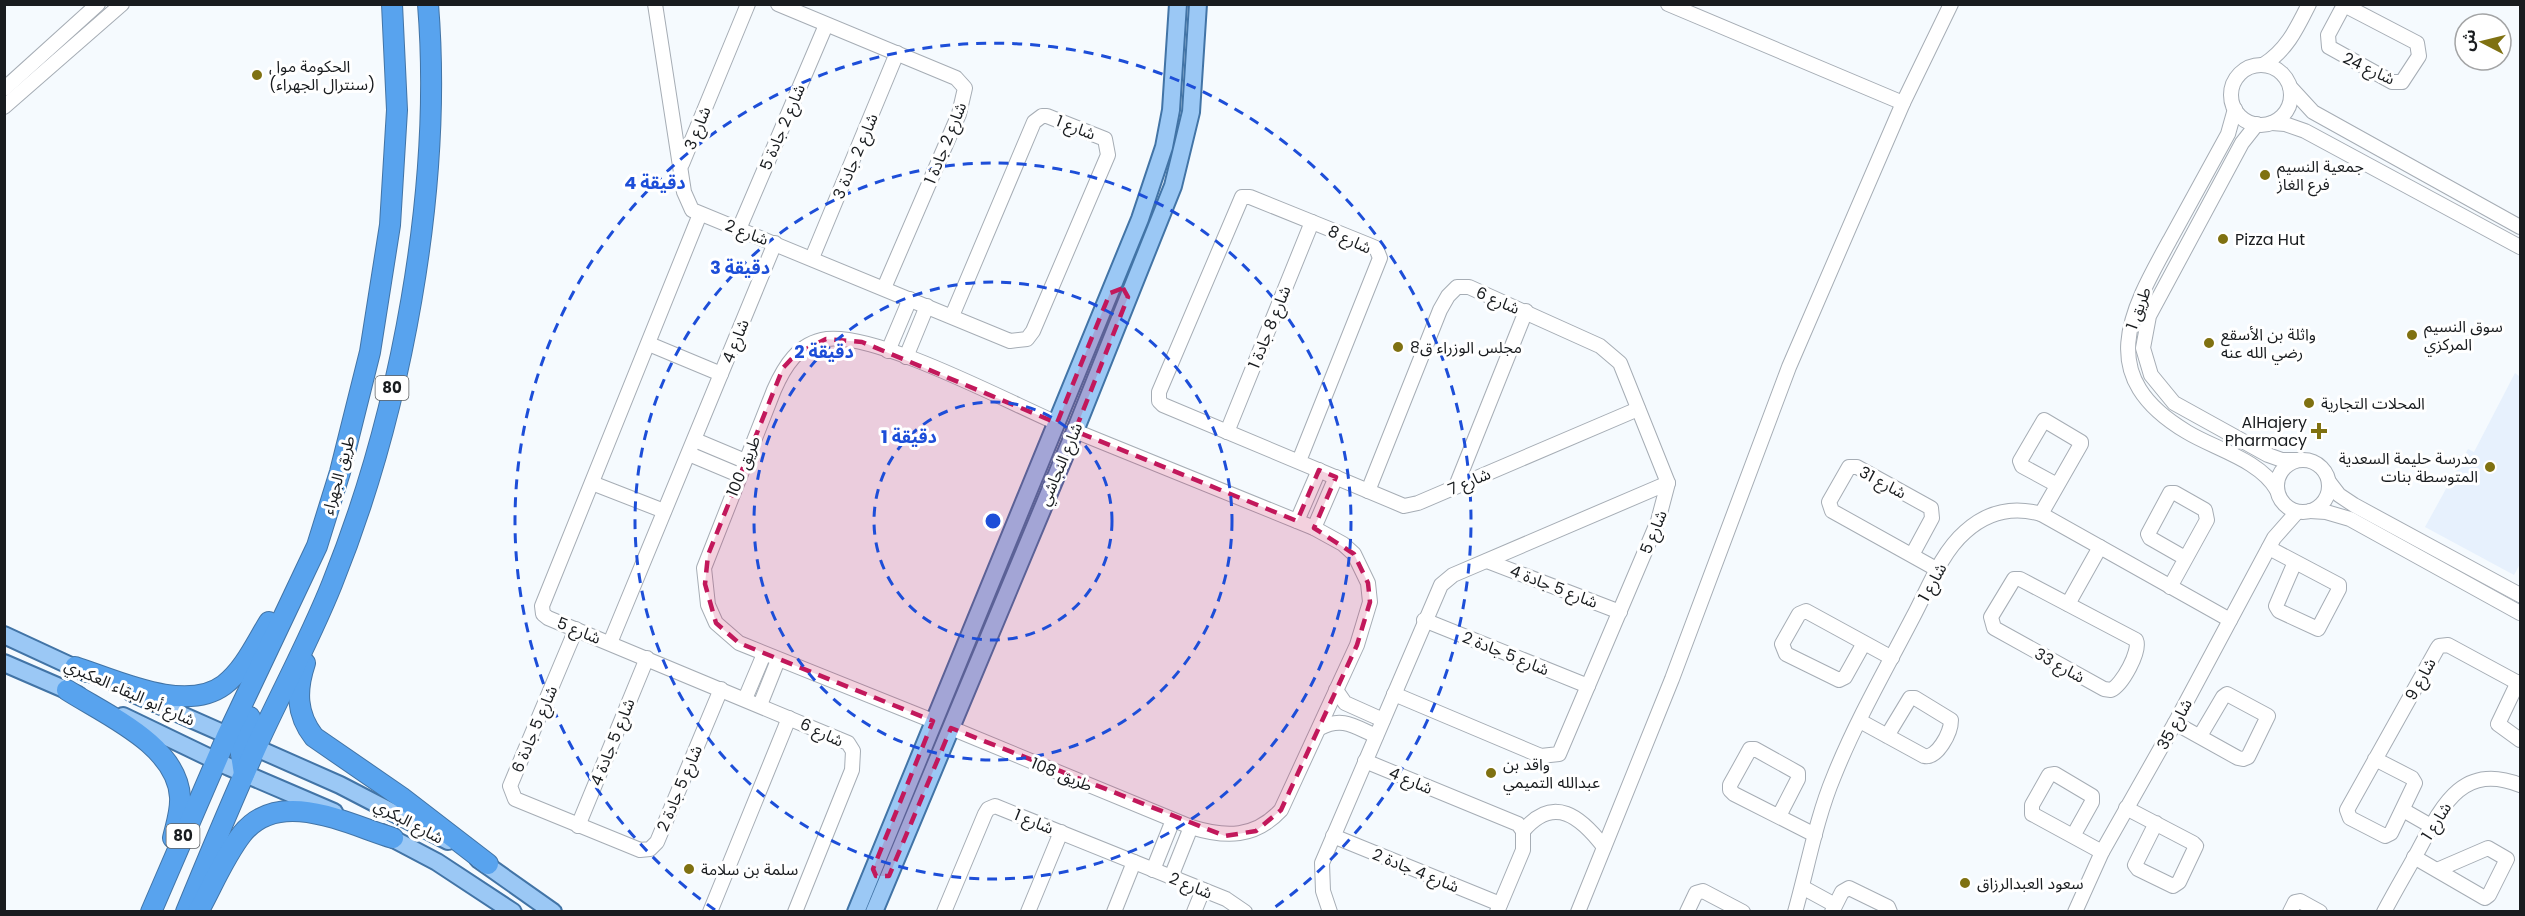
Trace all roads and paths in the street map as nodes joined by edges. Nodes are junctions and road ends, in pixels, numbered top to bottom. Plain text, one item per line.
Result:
1 (98, 4) edge
2 (122, 4) edge
3 (390, 4) edge
4 (429, 4) edge
5 (748, 4) edge
6 (778, 4) edge
7 (1178, 4) edge
8 (1198, 4) edge
9 (1668, 4) edge
10 (1951, 4) edge
11 (2309, 4) edge
12 (2344, 5) edge
13 (658, 9) edge
14 (826, 25) junction
15 (2289, 42) junction
16 (897, 53) junction
17 (2264, 65) junction
18 (2287, 81) junction
19 (4, 89) edge
20 (1903, 104) junction
21 (4, 107) edge
22 (2235, 108) junction
23 (2272, 123) junction
24 (2258, 124) junction
25 (681, 166) junction
26 (700, 213) junction
27 (1312, 222) junction
28 (2520, 227) edge
29 (739, 229) junction
30 (775, 243) junction
31 (2520, 247) edge
32 (812, 258) junction
33 (1122, 264) junction
34 (1138, 272) junction
35 (884, 288) junction
36 (1110, 293) junction
37 (1128, 297) junction
38 (910, 299) junction
39 (927, 306) junction
40 (1526, 311) junction
41 (952, 316) junction
42 (650, 344) junction
43 (888, 351) junction
44 (906, 357) junction
45 (721, 374) junction
46 (1638, 409) junction
47 (1057, 423) junction
48 (1075, 431) junction
49 (1227, 432) junction
50 (695, 440) junction
51 (689, 454) junction
52 (2298, 460) junction
53 (745, 461) junction
54 (1299, 461) junction
55 (1319, 470) junction
56 (739, 475) junction
57 (1336, 477) junction
58 (2329, 482) junction
59 (592, 483) junction
60 (1668, 483) junction
61 (2057, 485) junction
62 (1456, 486) junction
63 (1368, 491) junction
64 (2278, 493) junction
65 (664, 511) junction
66 (2304, 512) junction
67 (2041, 514) junction
68 (1297, 521) junction
69 (1314, 528) junction
70 (2272, 543) junction
71 (317, 546) junction
72 (2100, 547) junction
73 (1912, 555) junction
74 (2185, 558) junction
75 (1487, 561) junction
76 (2295, 562) junction
77 (1938, 570) junction
78 (332, 585) junction
79 (2170, 587) junction
80 (2520, 595) edge
81 (2068, 604) junction
82 (1620, 612) junction
83 (2520, 613) edge
84 (1424, 620) junction
85 (2230, 620) junction
86 (576, 629) junction
87 (4, 636) edge
88 (610, 643) junction
89 (1864, 643) junction
90 (764, 654) junction
91 (646, 658) junction
92 (1892, 658) junction
93 (778, 660) junction
94 (4, 663) edge
95 (75, 667) junction
96 (2519, 683) edge
97 (1588, 686) junction
98 (721, 689) junction
99 (67, 690) junction
100 (1336, 690) junction
101 (1394, 694) junction
102 (745, 699) junction
103 (760, 705) junction
104 (789, 718) junction
105 (1383, 720) junction
106 (933, 721) junction
107 (1860, 721) junction
108 (2175, 723) junction
109 (951, 728) junction
110 (1320, 728) junction
111 (1376, 736) junction
112 (1887, 736) junction
113 (2200, 736) junction
114 (2520, 740) edge
115 (240, 742) junction
116 (2375, 759) junction
117 (216, 761) junction
118 (1365, 761) junction
119 (239, 772) junction
120 (2520, 785) edge
121 (2126, 808) junction
122 (2403, 810) junction
123 (1779, 816) junction
124 (1173, 820) junction
125 (2156, 823) junction
126 (578, 826) junction
127 (2431, 826) junction
128 (1191, 827) junction
129 (1523, 831) junction
130 (1061, 832) junction
131 (1815, 835) junction
132 (1333, 836) junction
133 (2073, 836) junction
134 (393, 838) junction
135 (1604, 847) junction
136 (2102, 852) junction
137 (2414, 857) junction
138 (1134, 862) junction
139 (488, 864) junction
140 (873, 869) junction
141 (1153, 870) junction
142 (2437, 870) junction
143 (460, 876) junction
144 (889, 876) junction
145 (1171, 877) junction
146 (1802, 887) junction
147 (1203, 890) junction
148 (524, 891) junction
149 (1498, 908) edge
150 (1833, 908) edge
151 (149, 912) edge
152 (179, 912) edge
153 (186, 912) edge
154 (198, 912) edge
155 (513, 912) edge
156 (553, 912) edge
157 (710, 912) edge
158 (795, 912) edge
159 (856, 912) edge
160 (874, 912) edge
161 (944, 912) edge
162 (1028, 912) edge
163 (1114, 912) edge
164 (1194, 912) edge
165 (1245, 912) edge
166 (1330, 912) edge
167 (1578, 912) edge
168 (1687, 912) edge
169 (1743, 912) edge
170 (1795, 912) edge
171 (1890, 912) edge
172 (2075, 912) edge
173 (2290, 912) edge
174 (2320, 912) edge
175 (2384, 912) edge

1 - 19 street
2 - 21 street
3 - 71 highway, طريق الجهراء / 80
4 - 78 highway, طريق الجهراء / 80
5 - 25 street, شارع 3
6 - 14 street, شارع 2 جادة 1
7 - 33 main road, شارع النجاشي
8 - 34 main road, شارع النجاشي
9 - 20 street
10 - 20 street
11 - 15 street
12 - 12 street, شارع 24
13 - 25 street, شارع 3
14 - 16 street, شارع 2 جادة 1
14 - 29 street, شارع 2 جادة 5
15 - 17 street
15 - 18 street
16 - 32 street, شارع 2 جادة 3
16 - 35 street, شارع 2 جادة 1
17 - 18 street
17 - 22 street
18 - 23 street
18 - 28 street
20 - 135 street
22 - 24 street
22 - 64 street, طريق 1
23 - 24 street
23 - 31 street
24 - 52 street, طريق 1
25 - 26 street
26 - 29 street, شارع 2
26 - 42 street, شارع 5
27 - 49 street, شارع 8 جادة 1
27 - 49 street, شارع 8
27 - 54 street, شارع 8
29 - 30 street, شارع 2
30 - 32 street, شارع 2
30 - 45 street, شارع 4
32 - 35 street, شارع 2
33 - 34 main road
33 - 36 main road, شارع النجاشي
34 - 37 main road, شارع النجاشي
35 - 38 street, شارع 2
36 - 37 main road
36 - 47 main road, شارع النجاشي
37 - 48 main road, شارع النجاشي
38 - 39 street, شارع 2
38 - 43 street
39 - 41 street, شارع 2
39 - 44 street
40 - 46 street, شارع 6
40 - 62 street
40 - 63 street, شارع 6
41 - 41 street, شارع 1
42 - 45 street
42 - 59 street, شارع 5
43 - 44 street, طريق 100
43 - 53 street, طريق 100
44 - 47 street, طريق 100
45 - 50 street, شارع 4
46 - 60 street, شارع 6
46 - 62 street, شارع 7
47 - 106 main road, شارع النجاشي
48 - 68 street, طريق 108
48 - 109 main road, شارع النجاشي
49 - 54 street, شارع 8
50 - 51 street, شارع 4
50 - 53 street
51 - 56 street
51 - 65 street, شارع 4
52 - 58 street
52 - 64 street
53 - 56 street, طريق 100
54 - 55 street, شارع 7
55 - 57 street, شارع 7
55 - 68 street
56 - 90 street, طريق 100
57 - 63 street, شارع 7
57 - 69 street
58 - 66 street
58 - 80 street
59 - 65 street
59 - 86 street, شارع 5
60 - 75 street, شارع 5
60 - 82 street, شارع 5
61 - 61 street
61 - 67 street
62 - 63 street, شارع 7
64 - 66 street
64 - 70 street, شارع 35
65 - 88 street, شارع 4
66 - 70 street, شارع 35
66 - 83 street
67 - 72 street, شارع 1
67 - 77 street, شارع 1
68 - 69 street, طريق 108
69 - 100 street, طريق 108
70 - 76 street
70 - 85 street, شارع 35
71 - 95 highway
71 - 115 highway
72 - 79 street, شارع 1
72 - 81 street
73 - 73 street, شارع 31
73 - 77 street, شارع 31
74 - 74 street
74 - 79 street
75 - 82 street, شارع 5 جادة 4
75 - 84 street, شارع 5
76 - 76 street
77 - 92 street, شارع 1
78 - 115 highway, طريق الجهراء / 80
78 - 139 highway
79 - 85 street, شارع 1
81 - 81 street, شارع 33
82 - 97 street, شارع 5
84 - 97 street, شارع 5 جادة 2
84 - 101 street, شارع 5
85 - 108 street, شارع 35
86 - 88 street, شارع 5
86 - 126 street, شارع 5 جادة 6
87 - 95 main road, شارع أبو البقاء العكبري
88 - 91 street, شارع 5
89 - 89 street
89 - 92 street
90 - 93 street, طريق 100
90 - 102 street
91 - 98 street, شارع 5
91 - 126 street, شارع 5 جادة 4
92 - 107 street, شارع 1
93 - 103 street
93 - 106 street, طريق 100
94 - 99 main road, شارع أبو البقاء العكبري
95 - 115 main road, شارع أبو البقاء العكبري
96 - 114 street, شارع 9
96 - 116 street, شارع 9
97 - 101 street, شارع 5
98 - 102 street, شارع 5
98 - 126 street, شارع 5 جادة 2
99 - 117 main road, شارع أبو البقاء العكبري
99 - 151 highway
100 - 105 street
100 - 110 street, طريق 108
101 - 105 street, شارع 5
102 - 103 street, شارع 5
103 - 104 street, شارع 5
104 - 157 street, شارع 6
104 - 158 street, شارع 6
105 - 111 street, شارع 5
106 - 140 main road, شارع النجاشي
107 - 112 street
107 - 131 street, شارع 1
108 - 113 street
108 - 121 street, شارع 35
109 - 124 street, طريق 108
109 - 144 main road, شارع النجاشي
110 - 111 street
110 - 128 street, طريق 108
111 - 118 street, شارع 5
112 - 112 street
113 - 113 street
115 - 117 highway, طريق الجهراء / 80
115 - 119 highway
115 - 139 main road, شارع البكري
116 - 122 street, شارع 9
116 - 122 street, شارع 9
117 - 119 main road, شارع أبو البقاء العكبري
117 - 151 highway, طريق الجهراء / 80
118 - 129 street, شارع 4
118 - 132 street
119 - 134 main road, شارع البكري
119 - 152 highway
119 - 153 highway, 80
120 - 127 street, شارع 1
121 - 125 street
121 - 136 street, شارع 35
122 - 127 street
123 - 123 street
123 - 131 street
124 - 128 street, طريق 108
124 - 141 street
125 - 125 street
127 - 137 street, شارع 1
128 - 145 street
129 - 135 street
129 - 149 street
130 - 138 street, شارع 1
130 - 161 street, شارع 1
130 - 162 street
131 - 146 street, شارع 1
132 - 149 street, شارع 4 جادة 2
132 - 166 street
133 - 133 street
133 - 136 street
134 - 143 main road, شارع البكري
134 - 154 highway
135 - 167 street
136 - 172 street, شارع 35
137 - 142 street
137 - 175 street, شارع 1
138 - 141 street, شارع 2
138 - 163 street
139 - 148 main road, شارع البكري
140 - 144 main road
140 - 159 main road, شارع النجاشي
141 - 145 street, شارع 2
142 - 142 street
143 - 148 main road
143 - 155 main road, شارع البكري
144 - 160 main road, شارع النجاشي
145 - 147 street, شارع 2
146 - 150 street
146 - 170 street, شارع 1
147 - 164 street
147 - 165 street, شارع 2
148 - 156 main road, شارع البكري
150 - 171 street
168 - 169 street
173 - 174 street

